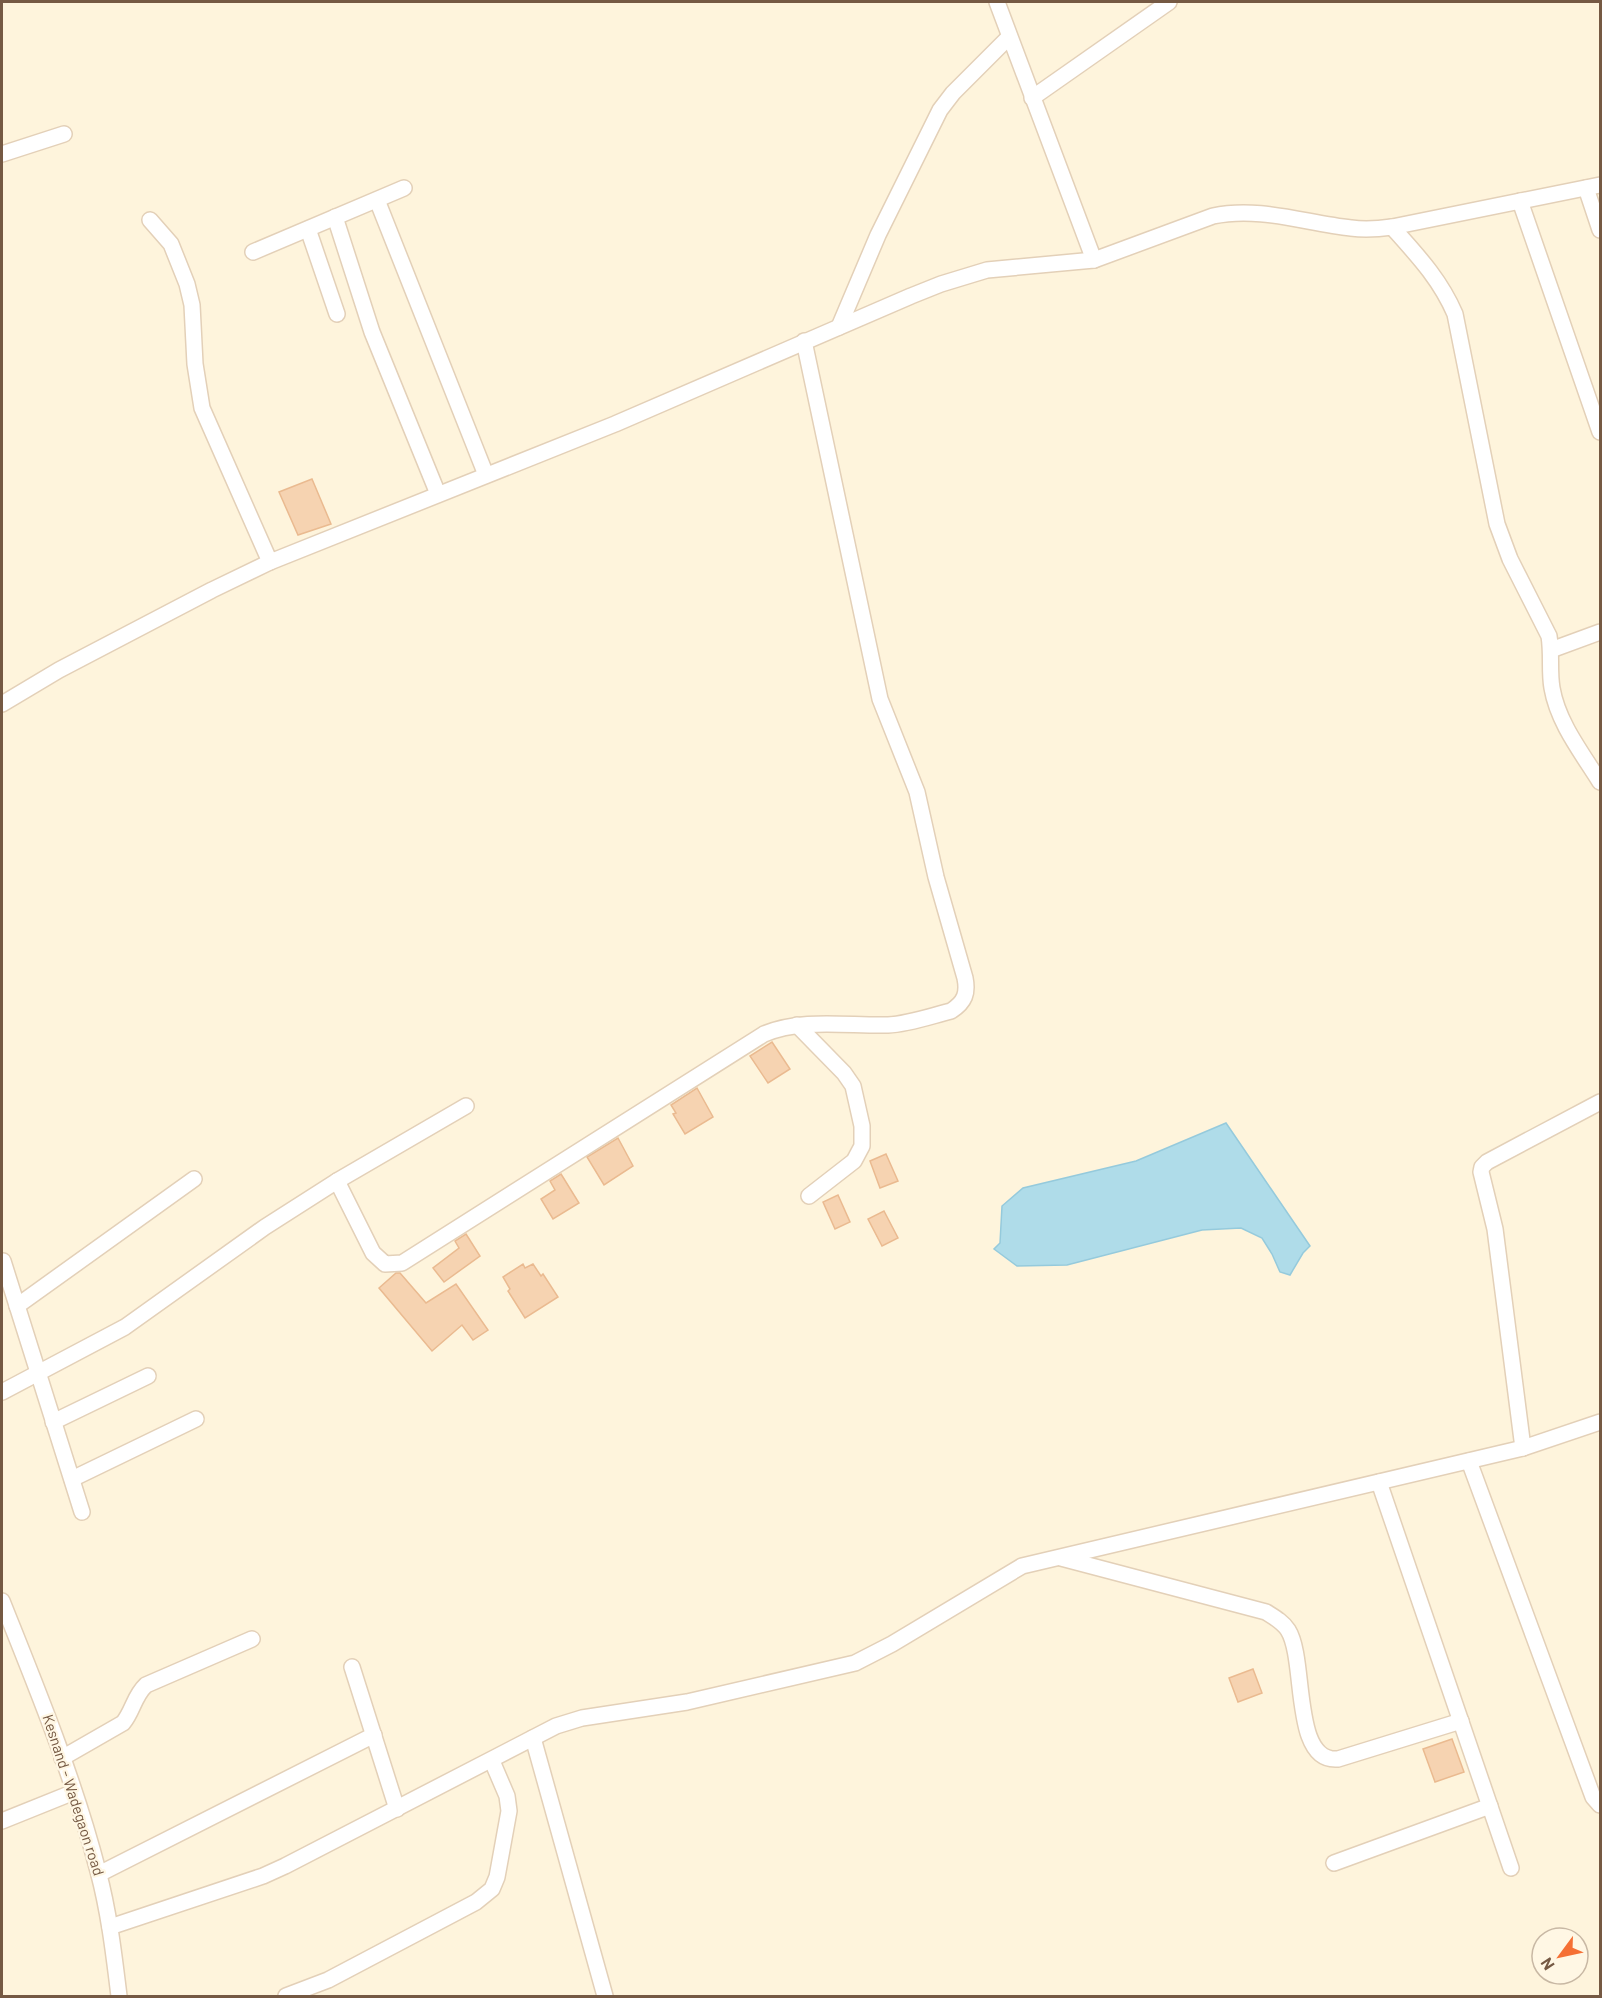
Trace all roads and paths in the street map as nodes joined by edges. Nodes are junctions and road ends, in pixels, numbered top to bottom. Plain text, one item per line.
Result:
1 (997, 2) edge
2 (1169, 2) edge
3 (1009, 37) junction
4 (1032, 98) junction
5 (64, 134) dead end
6 (2, 154) edge
7 (1593, 187) edge
8 (404, 188) dead end
9 (377, 200) junction
10 (1520, 201) junction
11 (335, 217) junction
12 (150, 220) dead end
13 (1392, 227) junction
14 (308, 229) junction
15 (1600, 230) edge
16 (253, 252) dead end
17 (1094, 260) junction
18 (338, 314) dead end
19 (839, 327) junction
20 (804, 341) junction
21 (1600, 432) edge
22 (486, 475) junction
23 (438, 494) junction
24 (270, 562) junction
25 (1600, 632) edge
26 (1551, 650) junction
27 (2, 704) edge
28 (1600, 782) edge
29 (797, 1025) junction
30 (1600, 1102) edge
31 (466, 1106) dead end
32 (194, 1179) dead end
33 (337, 1181) junction
34 (809, 1196) dead end
35 (3, 1261) dead end
36 (17, 1306) junction
37 (37, 1374) junction
38 (148, 1376) dead end
39 (2, 1392) edge
40 (196, 1419) dead end
41 (53, 1422) junction
42 (1600, 1422) edge
43 (1523, 1448) junction
44 (1469, 1461) junction
45 (72, 1479) junction
46 (1379, 1482) junction
47 (82, 1512) dead end
48 (1060, 1558) junction
49 (2, 1601) edge
50 (252, 1639) dead end
51 (352, 1667) dead end
52 (1461, 1721) junction
53 (374, 1735) junction
54 (533, 1738) junction
55 (62, 1758) junction
56 (492, 1761) junction
57 (74, 1792) junction
58 (1600, 1804) edge
59 (1490, 1806) junction
60 (397, 1809) junction
61 (2, 1821) edge
62 (1334, 1863) dead end
63 (1511, 1868) dead end
64 (99, 1874) junction
65 (110, 1927) junction
66 (119, 1996) edge
67 (286, 1996) edge
68 (605, 1996) edge

1 - 3 street
2 - 4 street
3 - 4 street
3 - 19 street
4 - 17 street
5 - 6 street
7 - 10 street
7 - 15 street
8 - 9 street
9 - 11 street
9 - 22 street
10 - 13 street
10 - 21 street
11 - 14 street
11 - 23 street
12 - 24 street
13 - 17 street
13 - 26 street
14 - 16 street
14 - 18 street
17 - 19 street
19 - 20 street
20 - 22 street
20 - 29 street
22 - 23 street
23 - 24 street
24 - 27 street
25 - 26 street
26 - 28 street
29 - 33 street
29 - 34 street
30 - 43 street
31 - 33 street
32 - 36 street
33 - 37 street
35 - 36 street
36 - 37 street
37 - 39 street
37 - 41 street
38 - 41 street
40 - 45 street
41 - 45 street
42 - 43 street
43 - 44 street
44 - 46 street
44 - 58 street
45 - 47 street
46 - 48 street
46 - 52 street
48 - 52 street
48 - 54 street
49 - 55 street, Kesnand - Wadegaon road
50 - 55 street
51 - 53 street
52 - 59 street
53 - 60 street
53 - 64 street
54 - 56 street
54 - 68 street
55 - 57 street, Kesnand - Wadegaon road
56 - 60 street
56 - 67 street
57 - 61 street
57 - 64 street, Kesnand - Wadegaon road
59 - 62 street
59 - 63 street
60 - 65 street
64 - 65 street, Kesnand - Wadegaon road
65 - 66 street, Kesnand - Wadegaon road

